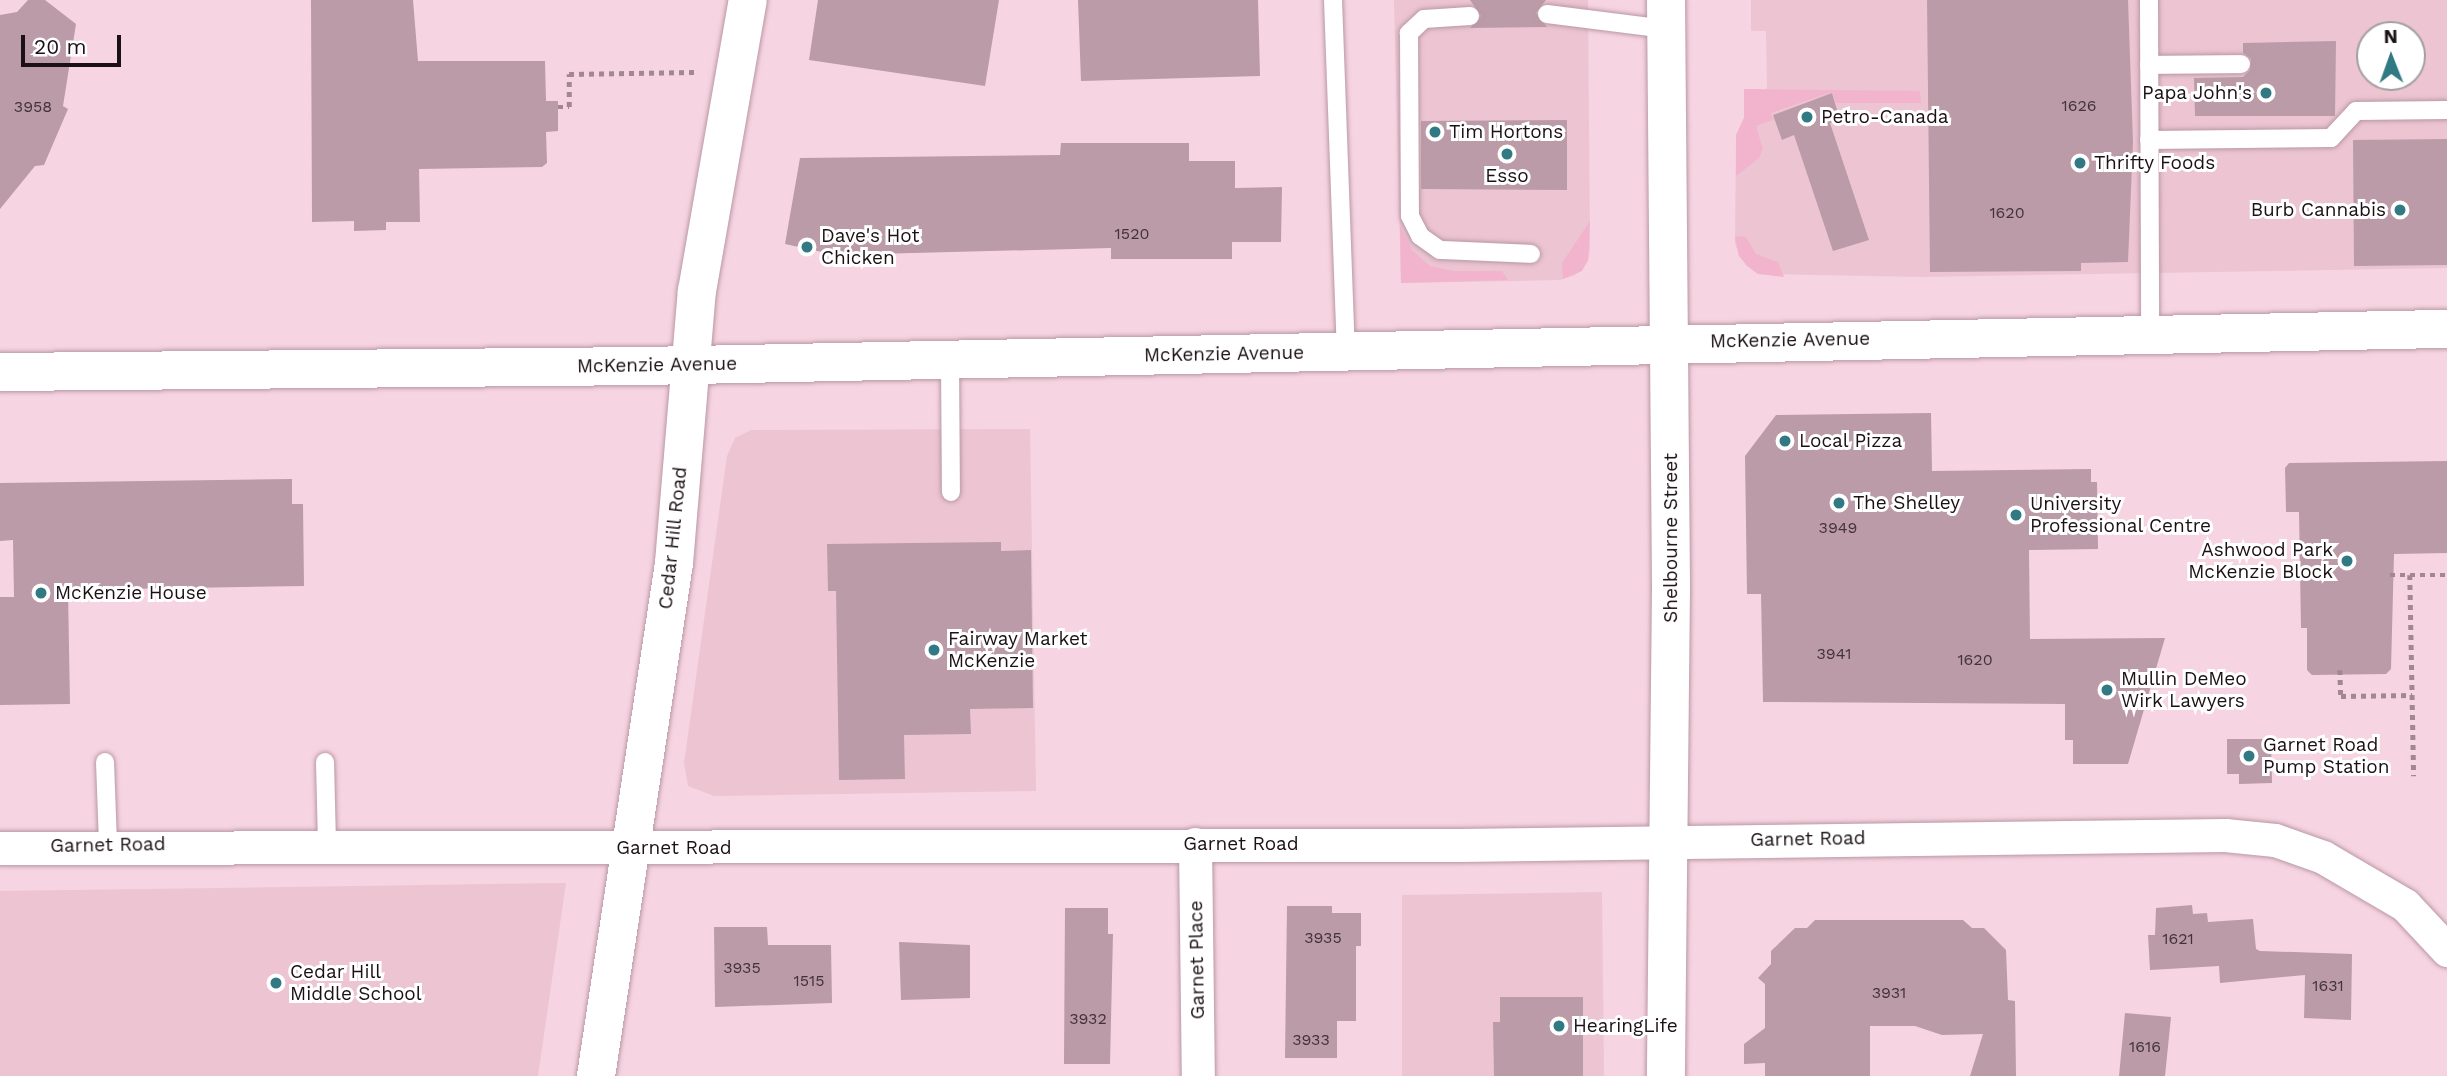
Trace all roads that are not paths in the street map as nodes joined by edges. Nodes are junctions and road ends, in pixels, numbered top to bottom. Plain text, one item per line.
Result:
1 (748, 0) edge
2 (1333, 0) edge
3 (2149, 0) edge
4 (1546, 14) dead end
5 (1666, 14) edge
6 (1470, 16) dead end
7 (2241, 64) dead end
8 (2149, 65) junction
9 (2447, 110) edge
10 (2149, 140) junction
11 (1531, 254) dead end
12 (2447, 329) edge
13 (2150, 333) junction
14 (1670, 342) junction
15 (1346, 352) junction
16 (950, 359) junction
17 (693, 364) junction
18 (0, 372) edge
19 (951, 492) dead end
20 (105, 762) dead end
21 (325, 762) dead end
22 (1670, 842) junction
23 (108, 844) junction
24 (327, 844) junction
25 (1195, 844) junction
26 (0, 848) edge
27 (630, 848) junction
28 (2447, 950) edge
29 (596, 1076) edge
30 (1198, 1076) edge
31 (1666, 1076) edge

1 - 17 main road, Cedar Hill Road
2 - 15 lane
3 - 8 lane
4 - 5 lane
5 - 14 main road, Shelbourne Street
6 - 11 lane
7 - 8 lane
8 - 10 lane
9 - 10 lane
10 - 13 lane
12 - 13 main road, McKenzie Avenue
13 - 14 main road, McKenzie Avenue
14 - 15 main road, McKenzie Avenue
14 - 22 main road, Shelbourne Street
15 - 16 main road, McKenzie Avenue
16 - 17 main road, McKenzie Avenue
16 - 19 lane
17 - 18 main road, McKenzie Avenue
17 - 27 main road, Cedar Hill Road
20 - 23 lane
21 - 24 lane
22 - 25 street, Garnet Road
22 - 28 street, Garnet Road
22 - 31 main road, Shelbourne Street
23 - 24 street, Garnet Road
23 - 26 street, Garnet Road
24 - 27 street, Garnet Road
25 - 27 street, Garnet Road
25 - 30 street, Garnet Place
27 - 29 main road, Cedar Hill Road

